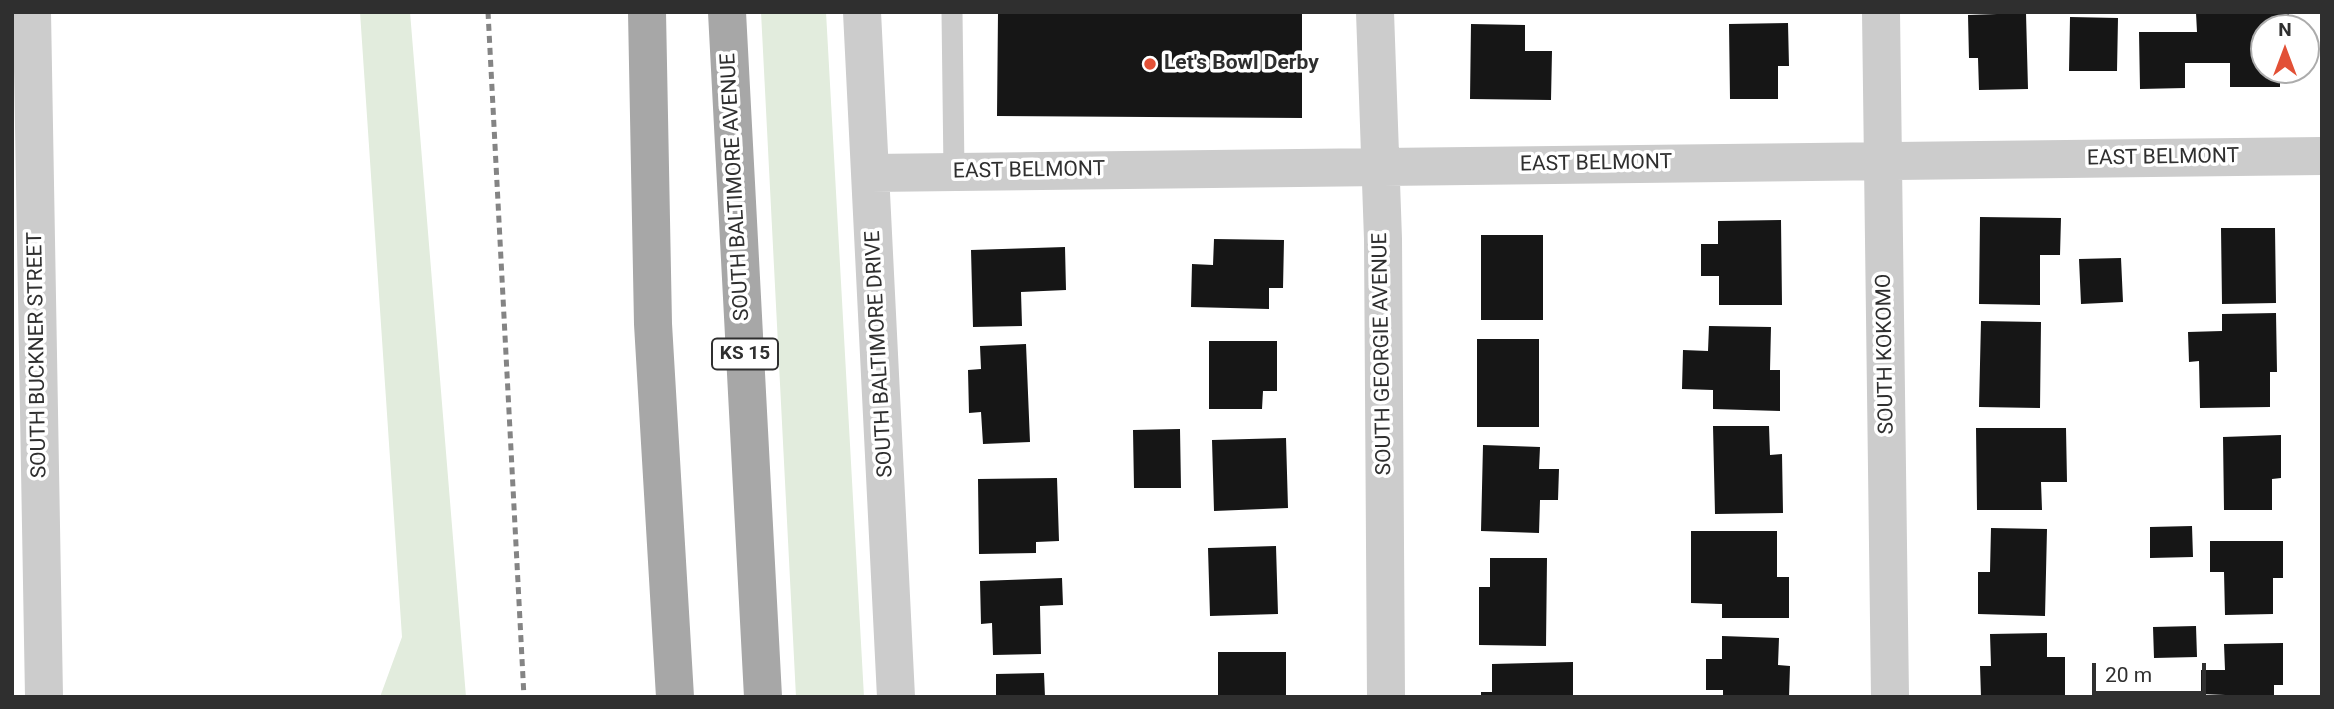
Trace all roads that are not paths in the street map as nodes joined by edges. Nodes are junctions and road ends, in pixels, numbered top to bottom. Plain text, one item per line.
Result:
1 (32, 12) edge
2 (646, 12) edge
3 (727, 12) edge
4 (862, 12) edge
5 (952, 12) edge
6 (1375, 12) edge
7 (1881, 12) edge
8 (2322, 156) edge
9 (1884, 161) junction
10 (1380, 165) junction
11 (954, 172) junction
12 (871, 173) junction
13 (24, 193) edge
14 (44, 697) edge
15 (675, 697) edge
16 (763, 697) edge
17 (896, 697) edge
18 (1386, 697) edge
19 (1890, 697) edge

1 - 13 street, SOUTH BUCKNER STREET
2 - 15 main road
3 - 16 main road, SOUTH BALTIMORE AVENUE / KS 15
4 - 12 street, SOUTH BALTIMORE DRIVE
5 - 11 lane
6 - 10 street, SOUTH GEORGIE AVENUE
7 - 9 street, SOUTH KOKOMO
8 - 9 street, EAST BELMONT
9 - 10 street, EAST BELMONT
9 - 19 street, SOUTH KOKOMO
10 - 11 street, EAST BELMONT
10 - 18 street, SOUTH GEORGIE AVENUE
11 - 12 street, EAST BELMONT
12 - 17 street, SOUTH BALTIMORE DRIVE
13 - 14 street, SOUTH BUCKNER STREET

